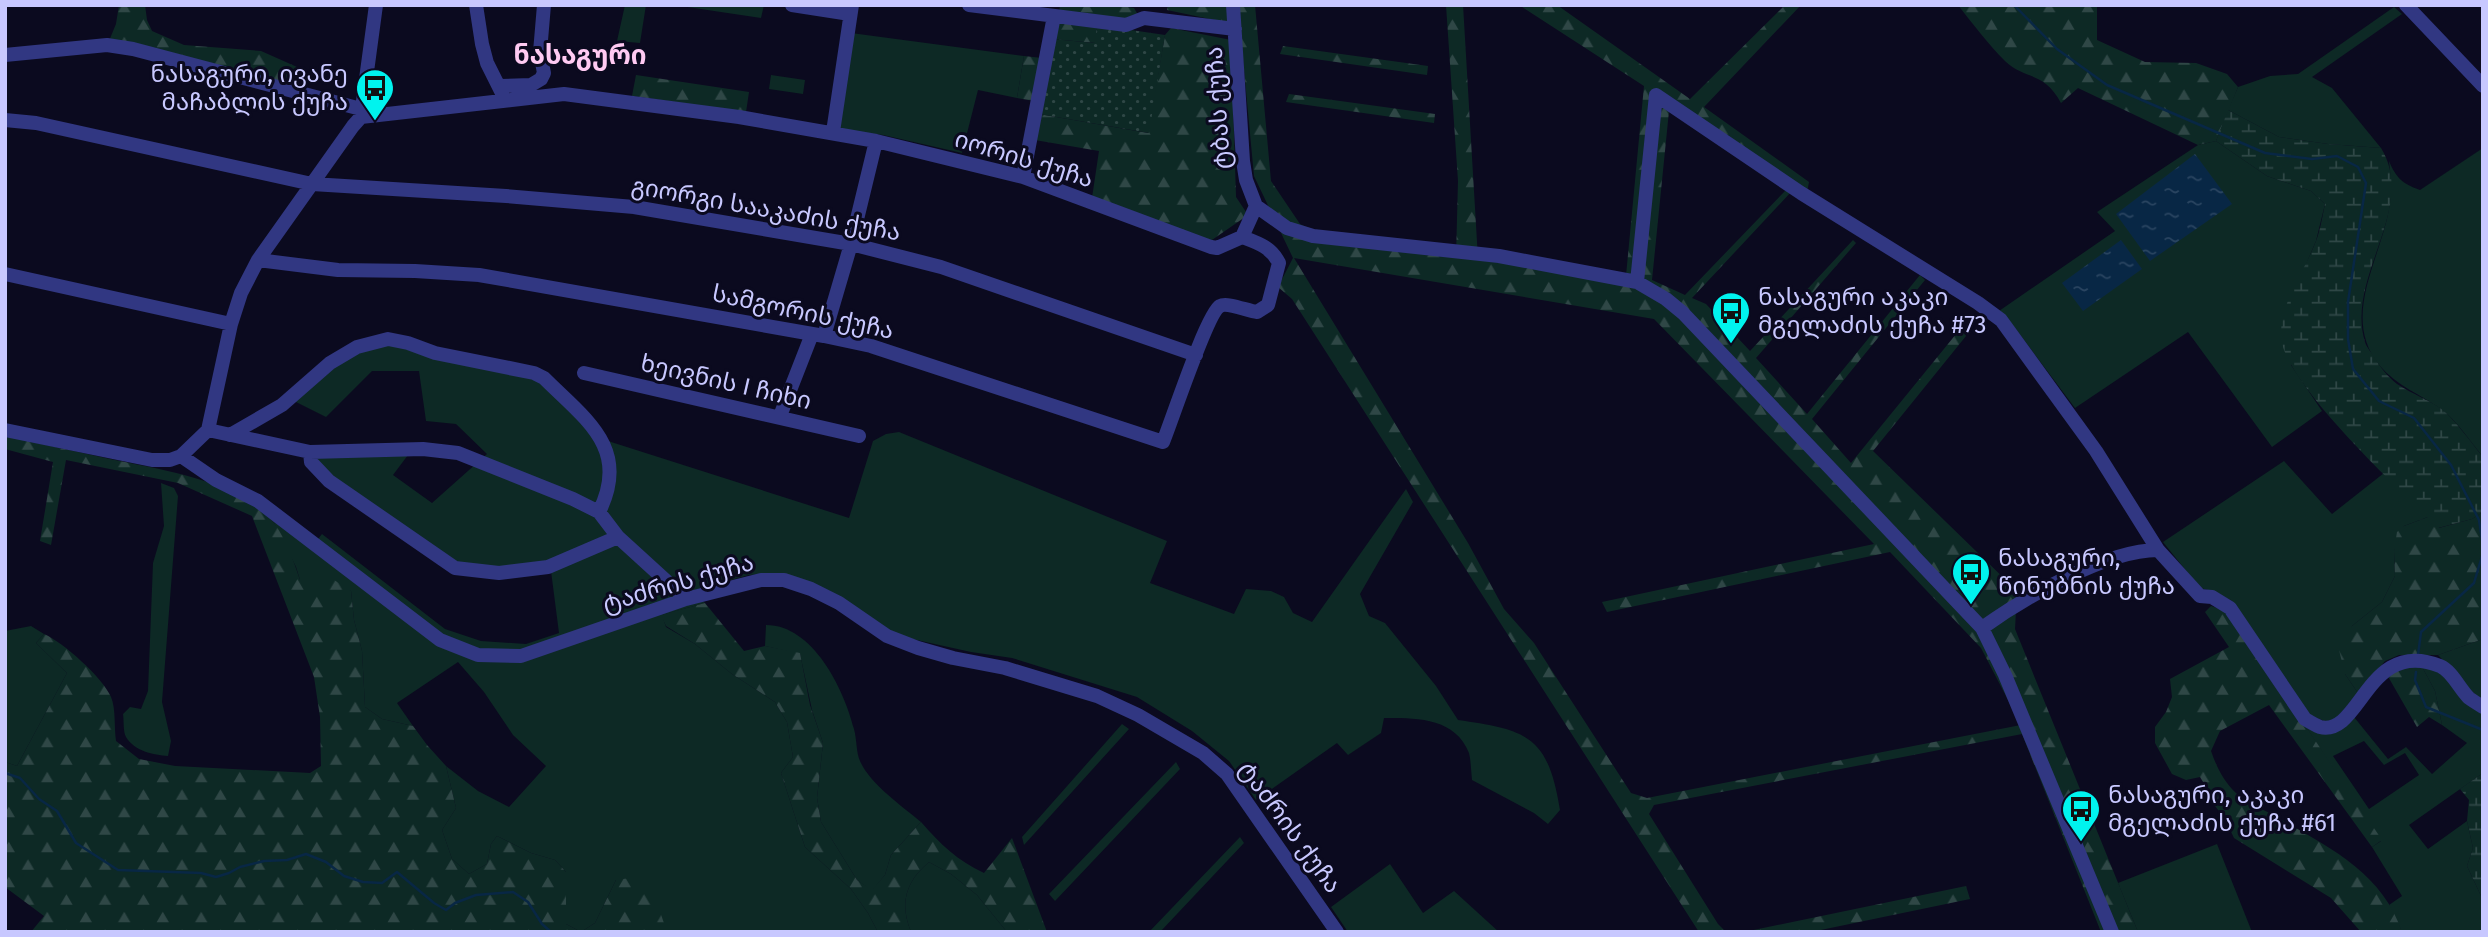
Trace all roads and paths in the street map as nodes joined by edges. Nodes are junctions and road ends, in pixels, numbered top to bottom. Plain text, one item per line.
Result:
1 (376, 5) edge
2 (476, 5) edge
3 (544, 5) edge
4 (792, 5) edge
5 (969, 5) edge
6 (1233, 5) edge
7 (2406, 5) edge
8 (851, 10) edge
9 (1054, 16) junction
10 (1235, 29) junction
11 (5, 55) edge
12 (500, 86) junction
13 (2483, 86) edge
14 (505, 101) junction
15 (361, 113) junction
16 (5, 120) edge
17 (833, 132) junction
18 (876, 141) junction
19 (1023, 177) junction
20 (313, 184) junction
21 (1256, 206) junction
22 (1242, 237) junction
23 (852, 244) junction
24 (258, 260) junction
25 (5, 274) edge
26 (1637, 282) junction
27 (231, 324) junction
28 (818, 335) junction
29 (1196, 355) junction
30 (584, 373) dead end
31 (780, 416) junction
32 (5, 430) edge
33 (208, 430) junction
34 (230, 435) junction
35 (859, 436) dead end
36 (310, 452) junction
37 (181, 456) junction
38 (599, 512) junction
39 (618, 537) junction
40 (2158, 550) junction
41 (686, 599) junction
42 (1982, 628) junction
43 (2483, 706) edge
44 (1337, 932) edge
45 (2112, 932) edge

1 - 15 street
2 - 12 street
3 - 12 street
4 - 8 street
5 - 9 street
6 - 10 street, ტბას ქუჩა
7 - 13 street
8 - 17 street
9 - 10 street
9 - 19 street
10 - 21 street, ტბას ქუჩა
11 - 15 street
12 - 14 street
14 - 15 street, იორის ქუჩა
14 - 17 street, იორის ქუჩა
15 - 20 street
16 - 20 street, გიორგი სააკაძის ქუჩა
17 - 18 street, იორის ქუჩა
18 - 19 street, იორის ქუჩა
18 - 23 street
19 - 22 street, იორის ქუჩა
20 - 23 street, გიორგი სააკაძის ქუჩა
20 - 24 street
21 - 22 street
21 - 26 street
22 - 29 street, სამგორის ქუჩა
23 - 28 street
23 - 29 street, გიორგი სააკაძის ქუჩა
24 - 27 street
24 - 28 street, სამგორის ქუჩა
25 - 27 street
26 - 40 street
26 - 42 street
27 - 33 street
28 - 29 street, სამგორის ქუჩა
28 - 31 street
30 - 31 street, ხეივნის I ჩიხი
31 - 35 street, ხეივნის I ჩიხი
32 - 37 street
33 - 34 street
33 - 37 street
34 - 36 street
34 - 38 street
36 - 38 street
36 - 39 street
37 - 41 street, ტაძრის ქუჩა
38 - 39 street
39 - 41 street
40 - 42 street
40 - 43 street
41 - 44 street, ტაძრის ქუჩა
42 - 45 street

